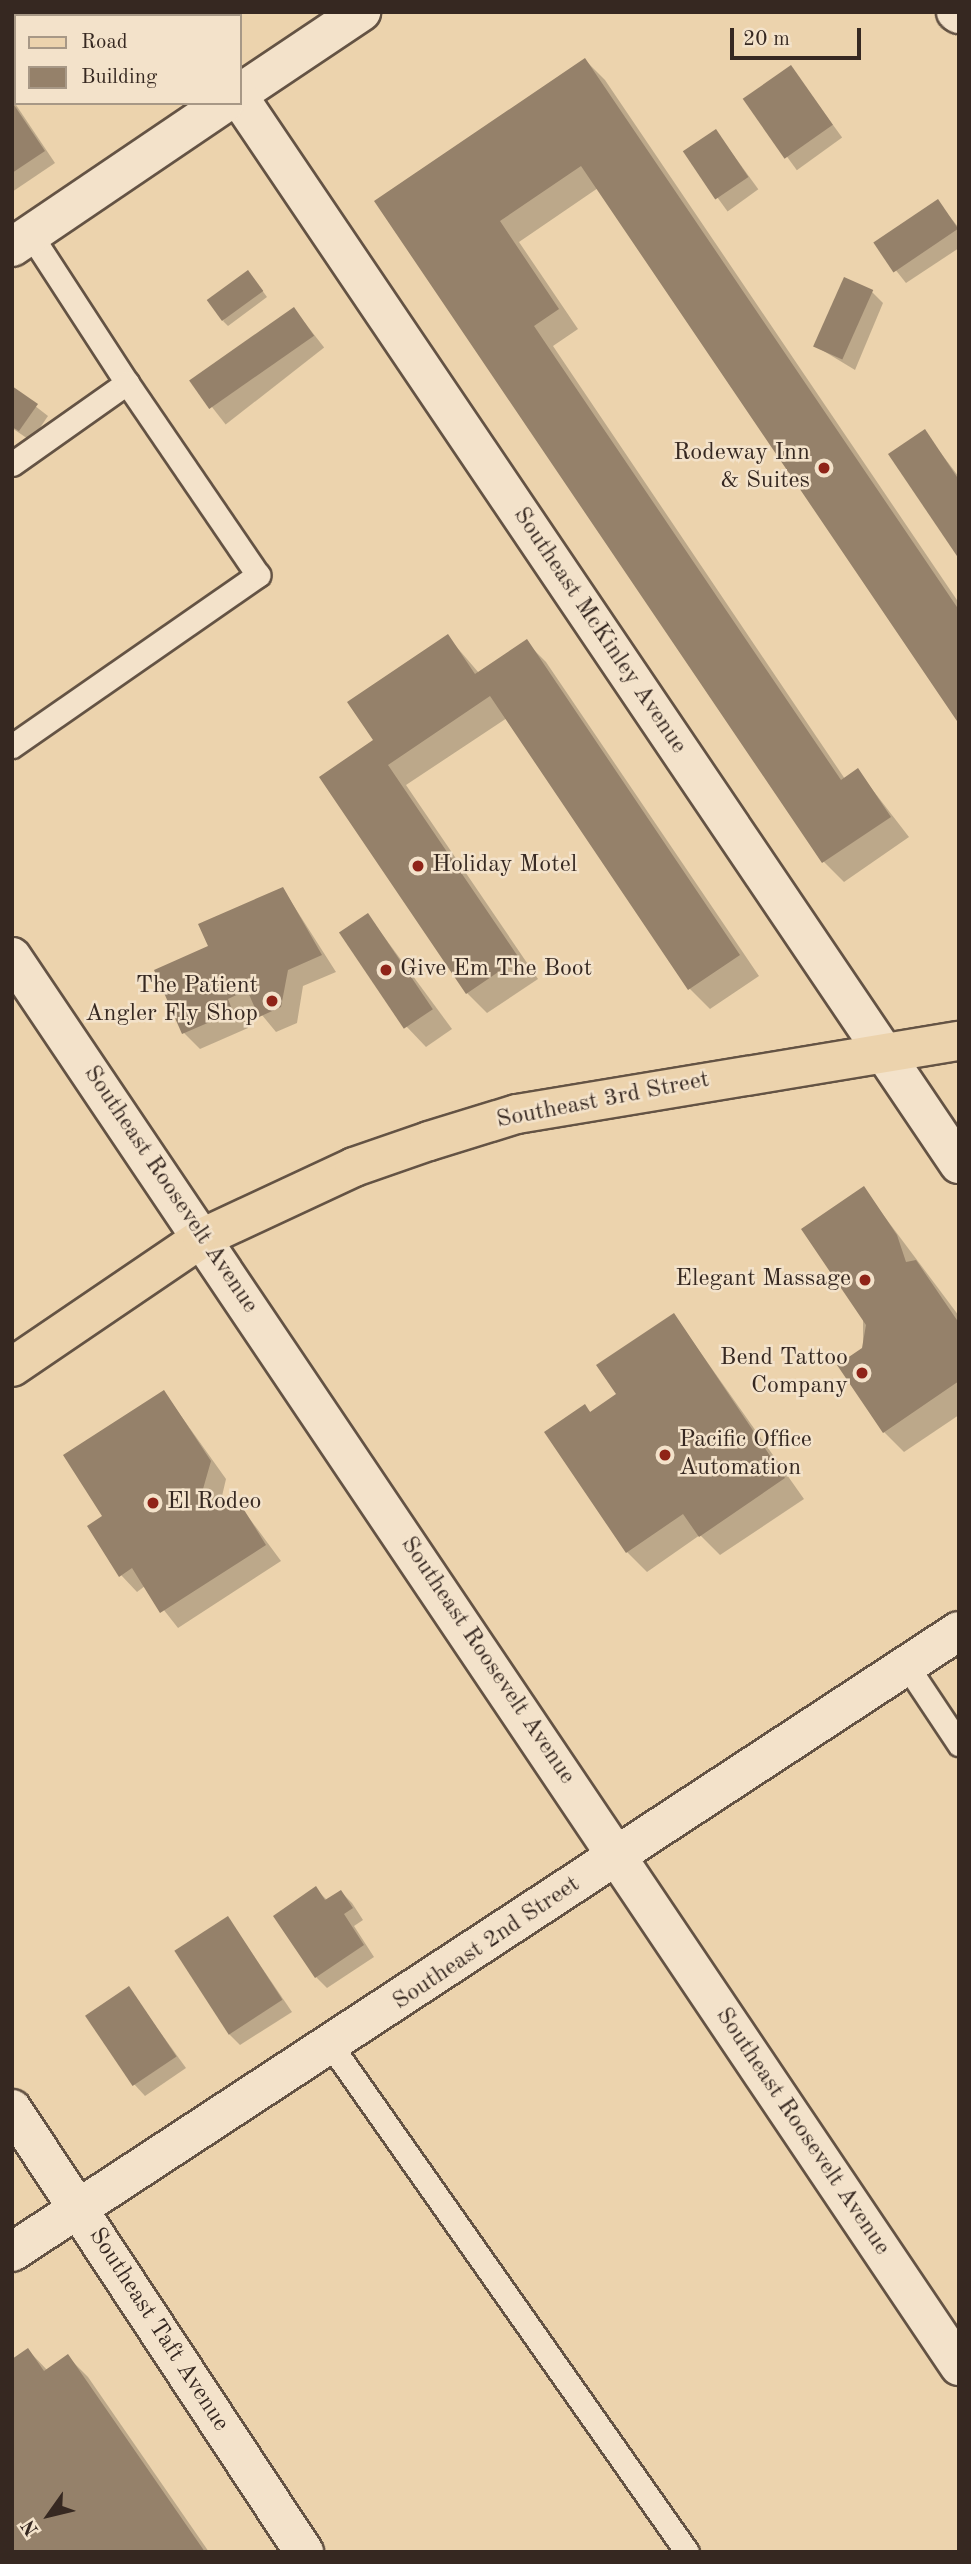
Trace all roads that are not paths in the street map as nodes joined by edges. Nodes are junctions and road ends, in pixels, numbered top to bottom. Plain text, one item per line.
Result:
1 (361, 12) edge
2 (242, 95) edge
3 (242, 99) edge
4 (222, 105) edge
5 (22, 241) edge
6 (127, 383) junction
7 (12, 464) edge
8 (12, 746) edge
9 (12, 957) edge
10 (959, 1041) edge
11 (882, 1051) junction
12 (959, 1164) edge
13 (202, 1238) junction
14 (12, 1367) edge
15 (959, 1631) edge
16 (907, 1666) junction
17 (959, 1744) edge
18 (619, 1857) junction
19 (332, 2047) junction
20 (12, 2109) edge
21 (77, 2208) junction
22 (12, 2252) edge
23 (959, 2366) edge
24 (304, 2552) edge
25 (687, 2552) edge

1 - 2 street
3 - 11 street, Southeast McKinley Avenue
4 - 5 street
5 - 6 lane
6 - 7 lane
6 - 8 lane
9 - 13 street, Southeast Roosevelt Avenue
10 - 11 main road, Southeast 3rd Street
11 - 12 street, Southeast McKinley Avenue
11 - 13 main road, Southeast 3rd Street
13 - 14 main road, Southeast 3rd Street
13 - 18 street, Southeast Roosevelt Avenue
15 - 16 street, Southeast 2nd Street
16 - 17 lane
16 - 18 street, Southeast 2nd Street
18 - 19 street, Southeast 2nd Street
18 - 23 street, Southeast Roosevelt Avenue
19 - 21 street, Southeast 2nd Street
19 - 25 lane
20 - 21 street, Southeast Taft Avenue
21 - 22 street, Southeast 2nd Street
21 - 24 street, Southeast Taft Avenue

